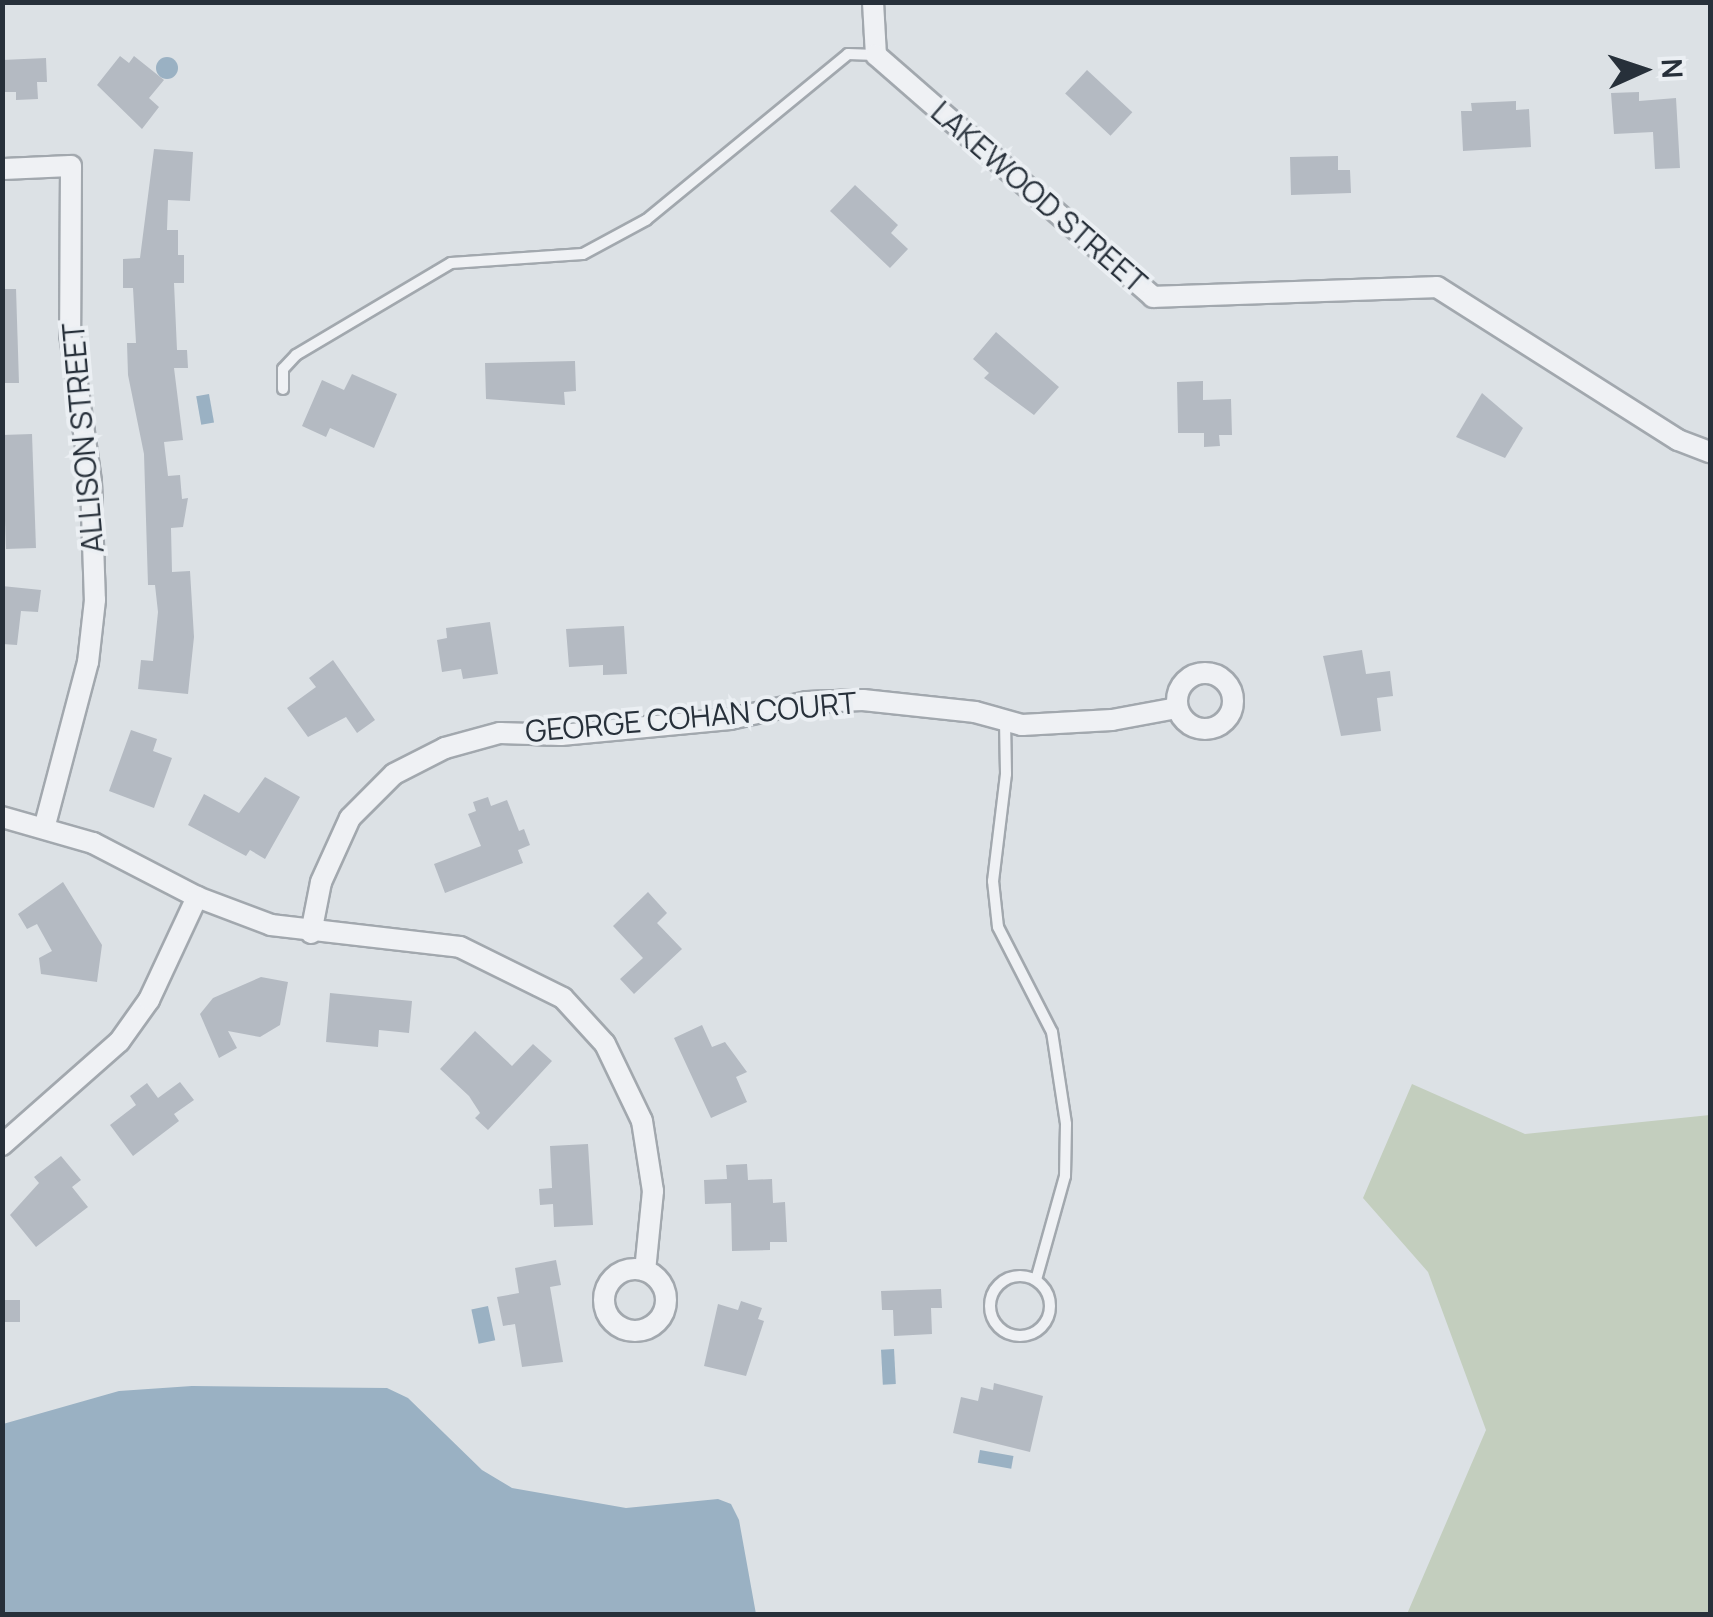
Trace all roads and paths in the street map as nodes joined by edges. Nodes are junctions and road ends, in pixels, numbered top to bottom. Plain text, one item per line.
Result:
1 (873, 2) edge
2 (876, 55) junction
3 (2, 169) edge
4 (283, 389) dead end
5 (1710, 452) edge
6 (1177, 708) dead end
7 (1005, 720) junction
8 (2, 817) edge
9 (45, 825) junction
10 (197, 897) junction
11 (311, 934) junction
12 (2, 1145) edge
13 (645, 1270) dead end
14 (1036, 1280) junction

1 - 2 street
2 - 4 lane
2 - 5 street, LAKEWOOD STREET
3 - 9 street, ALLISON STREET
6 - 7 street, GEORGE COHAN COURT
7 - 11 street, GEORGE COHAN COURT
7 - 14 lane
8 - 9 street
9 - 10 street
10 - 11 street
10 - 12 street
11 - 13 street
14 - 14 lane

